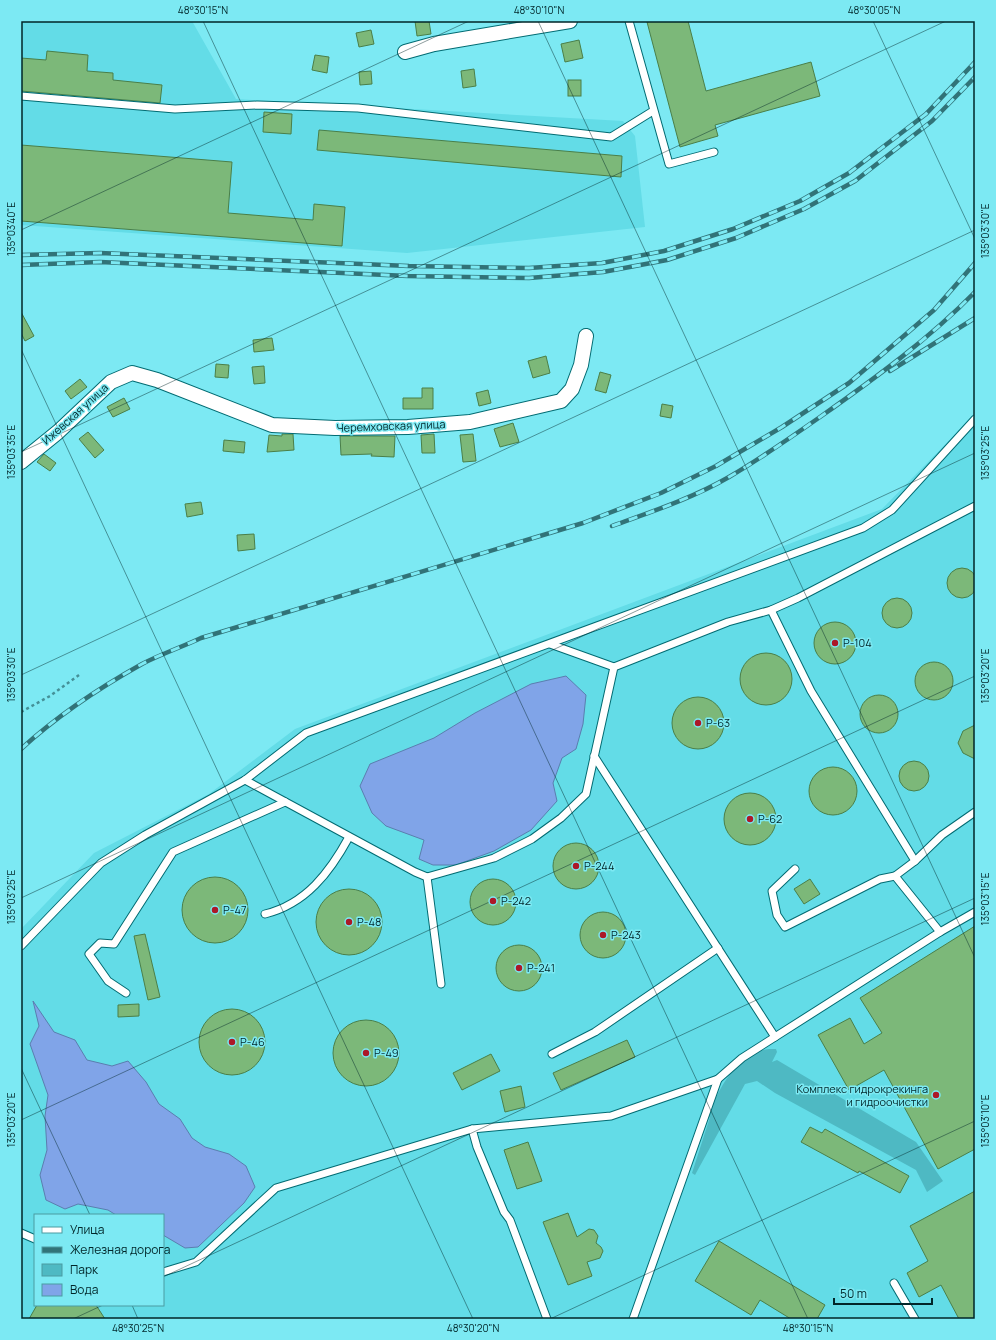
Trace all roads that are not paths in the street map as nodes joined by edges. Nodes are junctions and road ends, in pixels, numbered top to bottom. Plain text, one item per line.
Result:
1 (570, 21) edge
2 (629, 21) edge
3 (553, 23) edge
4 (406, 52) dead end
5 (21, 96) edge
6 (654, 111) junction
7 (714, 152) dead end
8 (586, 336) dead end
9 (157, 380) joint
10 (975, 419) edge
11 (21, 462) edge
12 (975, 506) edge
13 (771, 610) junction
14 (550, 644) junction
15 (614, 667) junction
16 (594, 756) junction
17 (245, 780) junction
18 (285, 802) junction
19 (975, 812) edge
20 (349, 837) junction
21 (915, 861) junction
22 (795, 869) dead end
23 (895, 876) junction
24 (427, 877) junction
25 (975, 912) edge
26 (265, 914) dead end
27 (940, 932) junction
28 (21, 946) edge
29 (718, 948) junction
30 (441, 984) dead end
31 (126, 993) dead end
32 (775, 1037) junction
33 (552, 1054) dead end
34 (718, 1079) junction
35 (472, 1129) junction
36 (21, 1233) edge
37 (34, 1239) edge
38 (164, 1272) edge
39 (894, 1283) dead end
40 (547, 1319) edge
41 (633, 1319) edge
42 (915, 1319) edge

1 - 3 street
2 - 6 lane
3 - 4 street
5 - 6 lane
6 - 7 lane
8 - 9 street, Черемховская улица
9 - 11 street, Ижевская улица
10 - 14 lane
12 - 13 lane
13 - 15 lane
13 - 21 lane
14 - 15 lane
14 - 17 lane
15 - 16 lane
16 - 24 lane
16 - 29 lane
17 - 18 lane
17 - 28 lane
18 - 20 lane
18 - 31 lane
19 - 21 lane
20 - 24 lane
20 - 26 lane
21 - 23 lane
22 - 23 lane
23 - 27 lane
24 - 30 lane
25 - 27 lane
27 - 32 lane
29 - 32 lane
29 - 33 lane
32 - 34 lane
34 - 35 lane
34 - 41 lane
35 - 38 lane
35 - 40 lane
36 - 37 lane
39 - 42 lane

